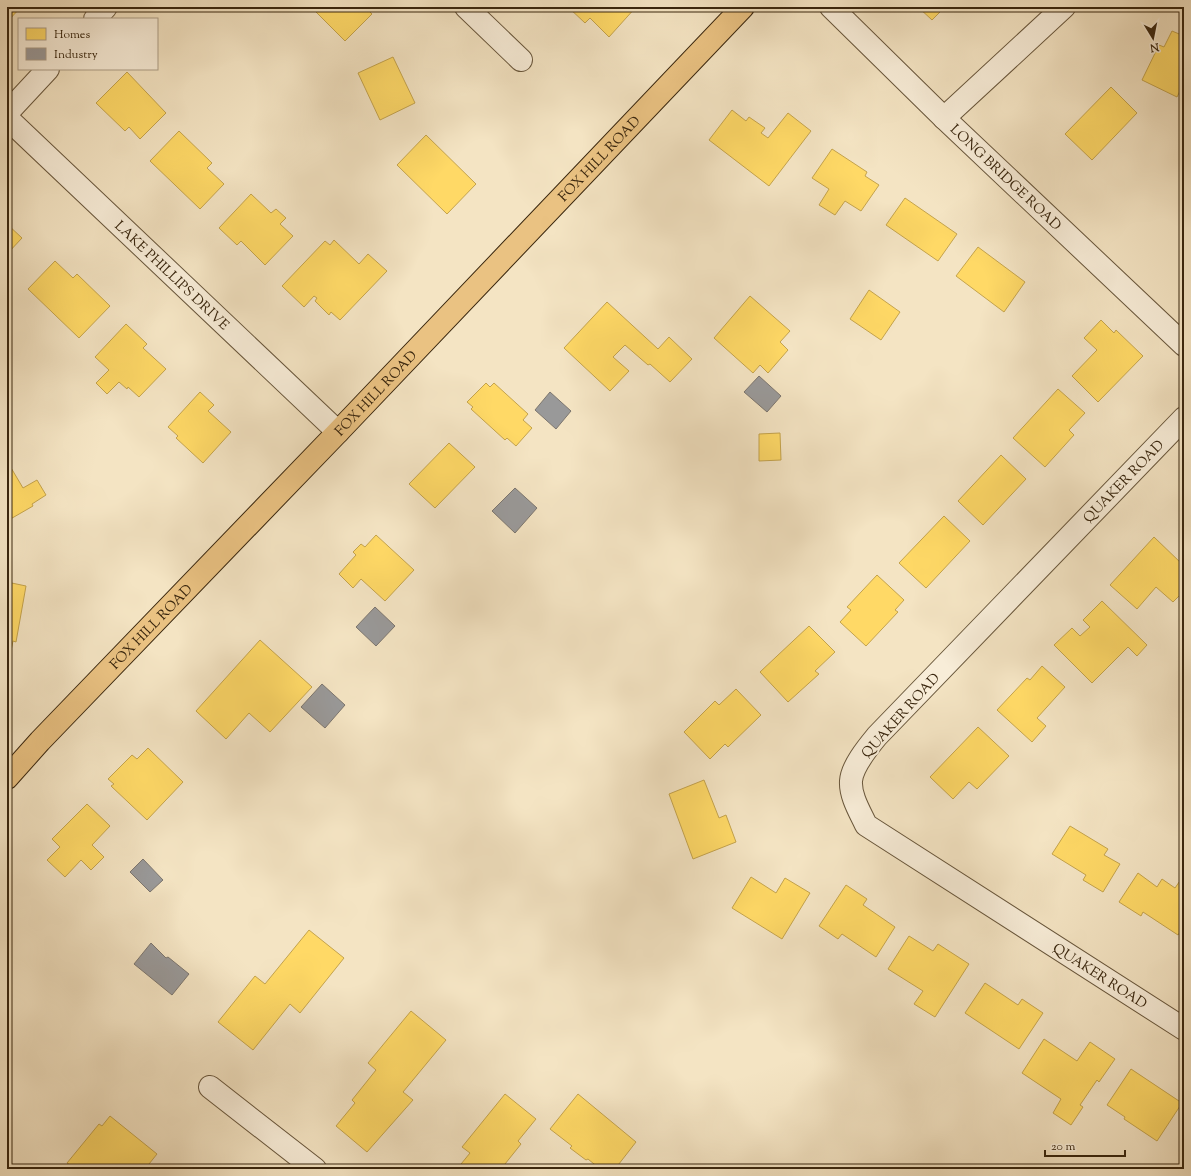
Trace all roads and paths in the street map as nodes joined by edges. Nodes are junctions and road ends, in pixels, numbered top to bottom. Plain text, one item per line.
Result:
1 (106, 7) edge
2 (466, 7) edge
3 (743, 7) edge
4 (831, 7) edge
5 (1064, 8) edge
6 (96, 18) edge
7 (521, 60) dead end
8 (47, 70) edge
9 (7, 114) edge
10 (7, 118) edge
11 (944, 118) junction
12 (1184, 345) edge
13 (1184, 418) edge
14 (338, 432) junction
15 (7, 778) edge
16 (1184, 1029) edge
17 (210, 1087) dead end
18 (315, 1169) edge

1 - 6 street
2 - 7 street
3 - 14 main road, FOX HILL ROAD
4 - 11 street, LONG BRIDGE ROAD
5 - 11 street
8 - 9 street
10 - 14 street, LAKE PHILLIPS DRIVE
11 - 12 street, LONG BRIDGE ROAD
13 - 16 street, QUAKER ROAD
14 - 15 main road, FOX HILL ROAD
17 - 18 street

